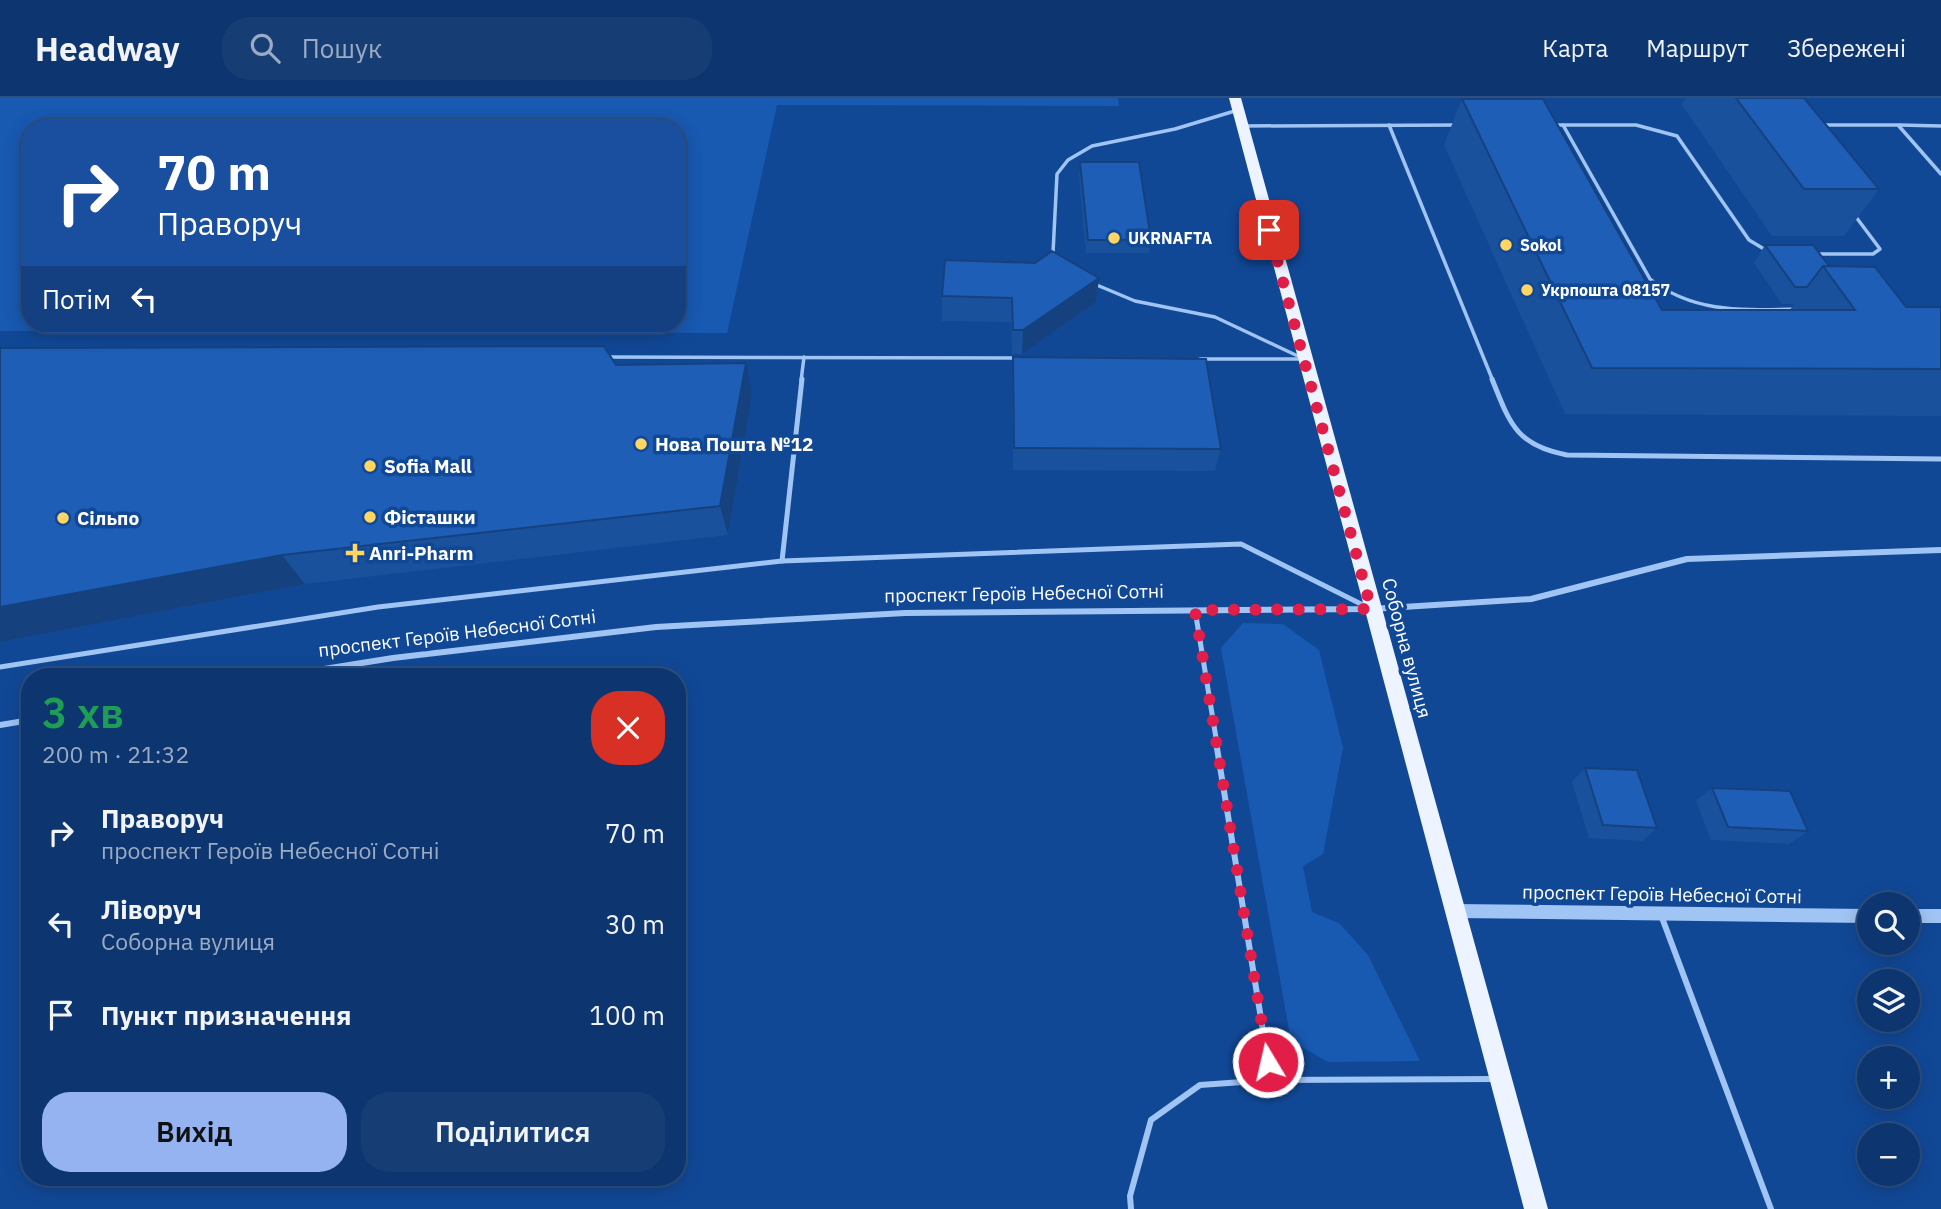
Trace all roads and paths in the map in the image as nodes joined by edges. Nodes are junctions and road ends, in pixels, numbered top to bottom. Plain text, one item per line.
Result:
1 (1236, 104) edge
2 (1390, 125) junction
3 (1469, 125) edge
4 (1549, 125) edge
5 (1563, 125) junction
6 (1808, 125) edge
7 (1898, 125) junction
8 (1241, 126) junction
9 (1941, 126) edge
10 (1941, 174) edge
11 (1851, 211) edge
12 (1774, 253) edge
13 (1808, 254) edge
14 (1061, 260) edge
15 (1085, 279) edge
16 (1808, 309) edge
17 (596, 357) edge
18 (804, 357) junction
19 (1027, 358) edge
20 (1194, 359) edge
21 (1305, 359) junction
22 (1941, 459) edge
23 (1941, 550) edge
24 (782, 561) junction
25 (1371, 609) junction
26 (1195, 610) junction
27 (0, 667) edge
28 (330, 668) edge
29 (21, 722) edge
30 (0, 725) edge
31 (1454, 911) junction
32 (1661, 915) junction
33 (1857, 916) edge
34 (1920, 916) edge
35 (1941, 916) edge
36 (1500, 1079) junction
37 (1271, 1080) junction
38 (1131, 1209) edge
39 (1536, 1209) edge
40 (1771, 1209) edge

1 - 8 main road, Соборна вулиця
1 - 14 lane
2 - 3 lane
2 - 8 lane
2 - 22 lane
4 - 5 lane
5 - 12 lane
5 - 16 lane
6 - 7 lane
7 - 9 lane
7 - 10 lane
8 - 21 main road, Соборна вулиця
11 - 13 lane
15 - 21 lane
17 - 18 lane
18 - 19 lane
18 - 24 lane
20 - 21 lane
21 - 25 main road, Соборна вулиця
23 - 25 street, проспект Героїв Небесної Сотні
24 - 25 lane
24 - 27 lane
25 - 26 street, проспект Героїв Небесної Сотні
25 - 31 main road, Соборна вулиця
26 - 28 street, проспект Героїв Небесної Сотні
26 - 37 lane
29 - 30 street
31 - 32 street, проспект Героїв Небесної Сотні
31 - 36 main road, Соборна вулиця
32 - 33 street, проспект Героїв Небесної Сотні
32 - 40 lane
34 - 35 street
36 - 37 lane
36 - 39 main road, Соборна вулиця
37 - 38 lane

